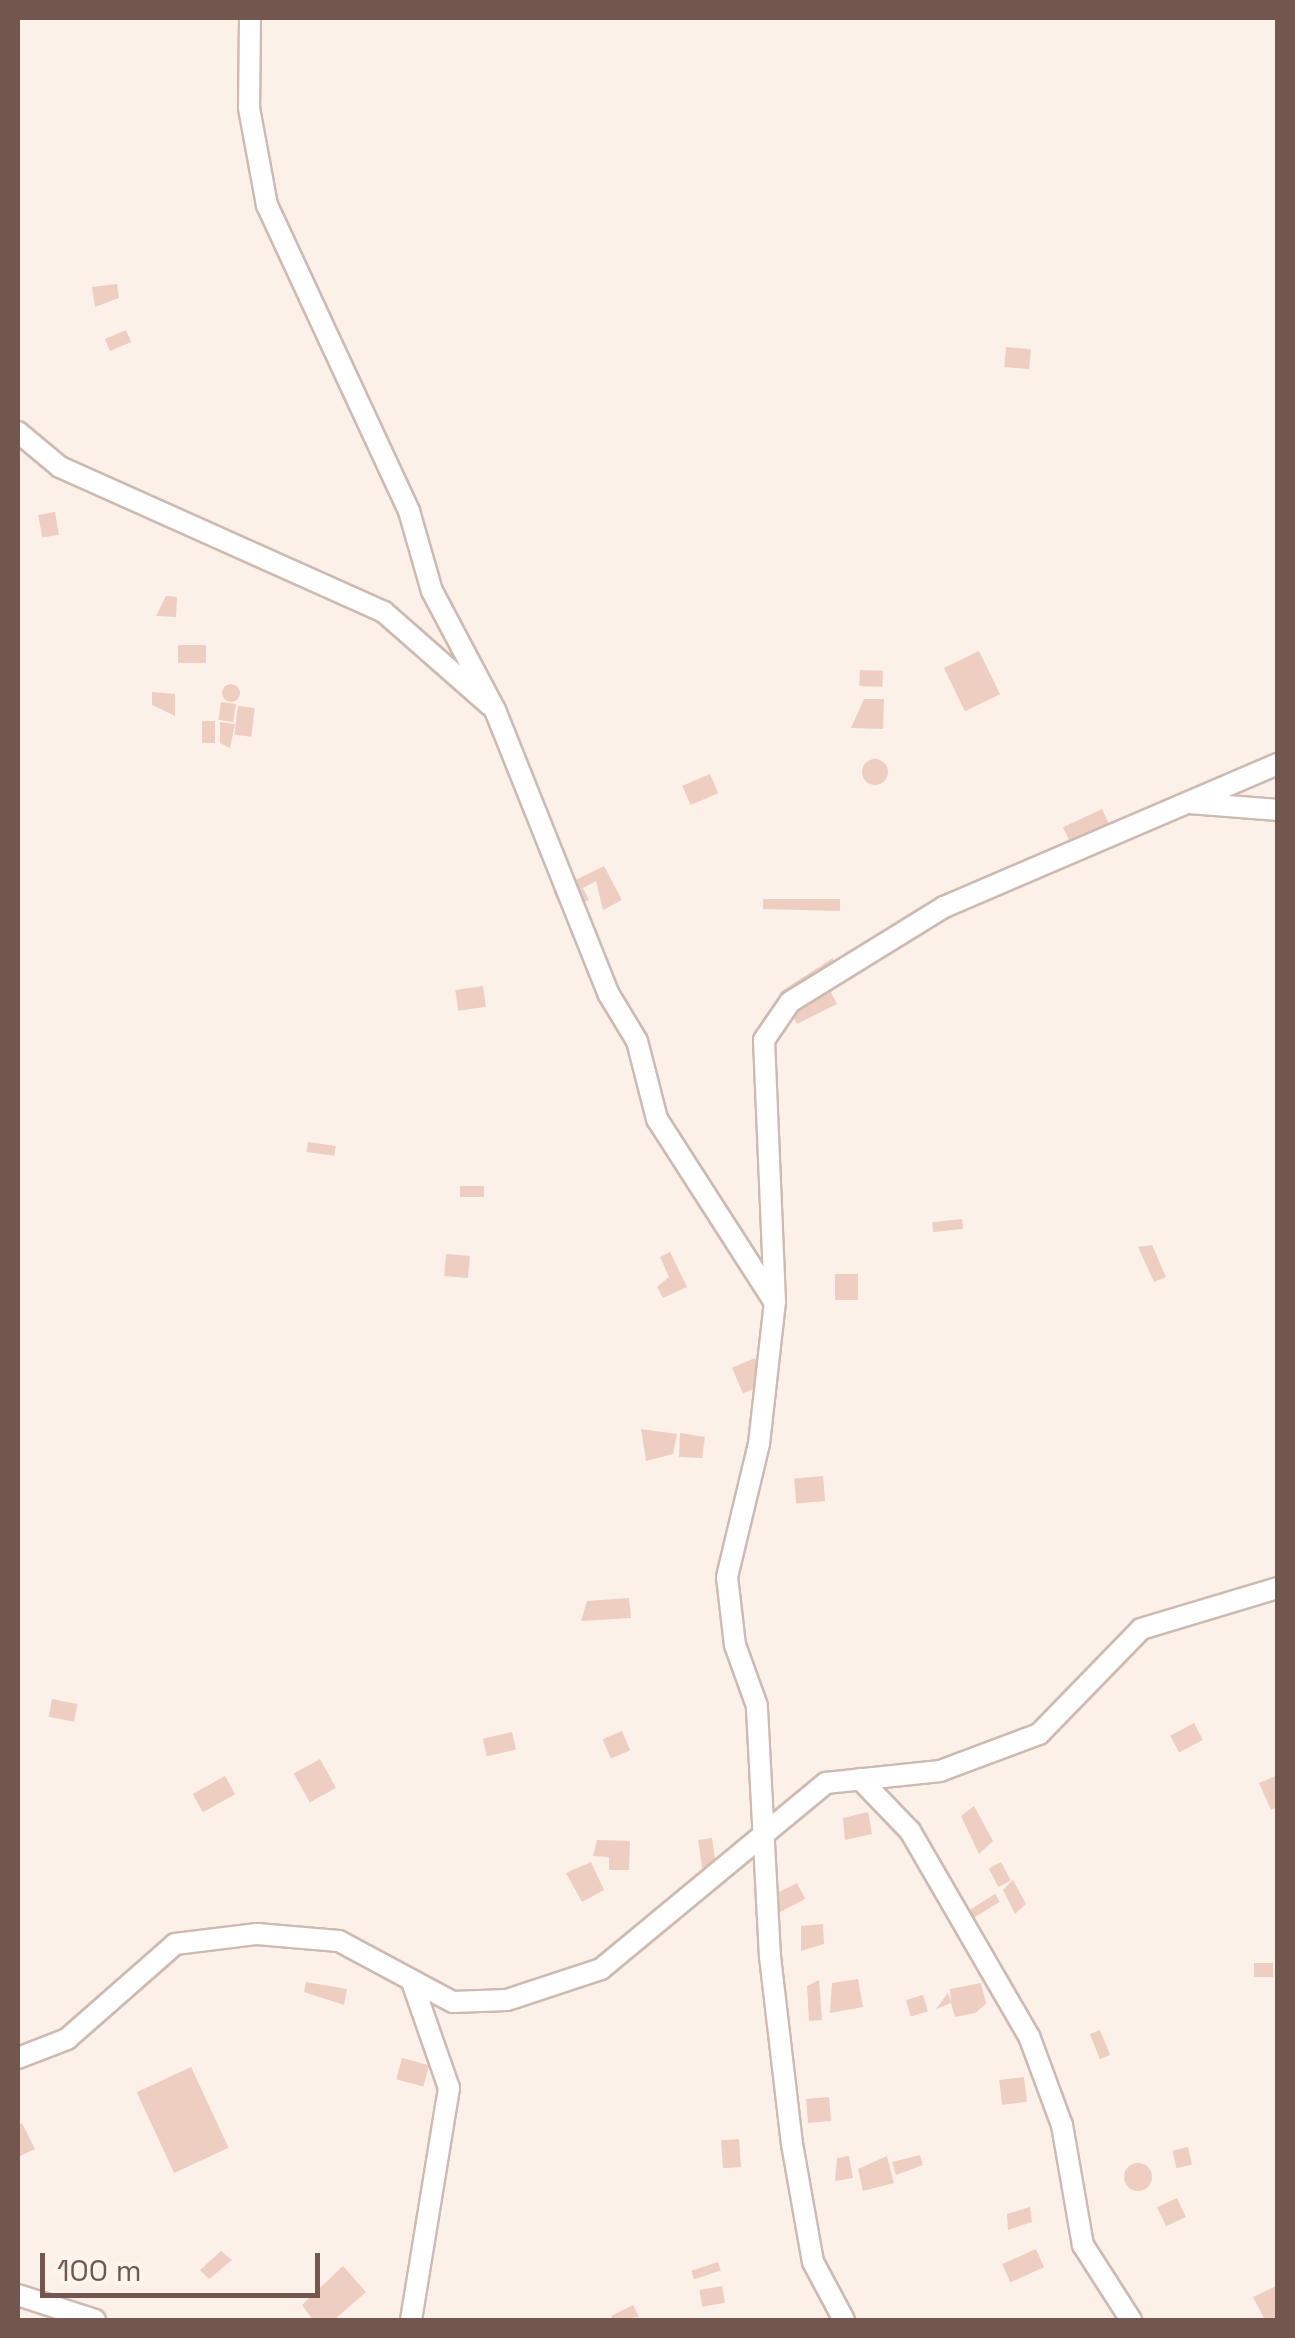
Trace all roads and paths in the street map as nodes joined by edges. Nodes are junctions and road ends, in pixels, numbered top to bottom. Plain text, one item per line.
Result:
1 (250, 18) edge
2 (18, 432) edge
3 (496, 710) junction
4 (1278, 764) edge
5 (1188, 803) junction
6 (1278, 810) edge
7 (775, 1302) junction
8 (1278, 1588) edge
9 (860, 1778) junction
10 (767, 1825) junction
11 (412, 1982) junction
12 (18, 2058) edge
13 (18, 2295) edge
14 (95, 2320) edge
15 (411, 2320) edge
16 (844, 2320) edge
17 (1130, 2320) edge

1 - 3 street
2 - 3 street
3 - 7 street
4 - 5 street
5 - 6 street
5 - 7 street
7 - 10 street
8 - 9 street
9 - 10 street
9 - 17 street
10 - 11 street
10 - 16 street
11 - 12 street
11 - 15 street
13 - 14 street

